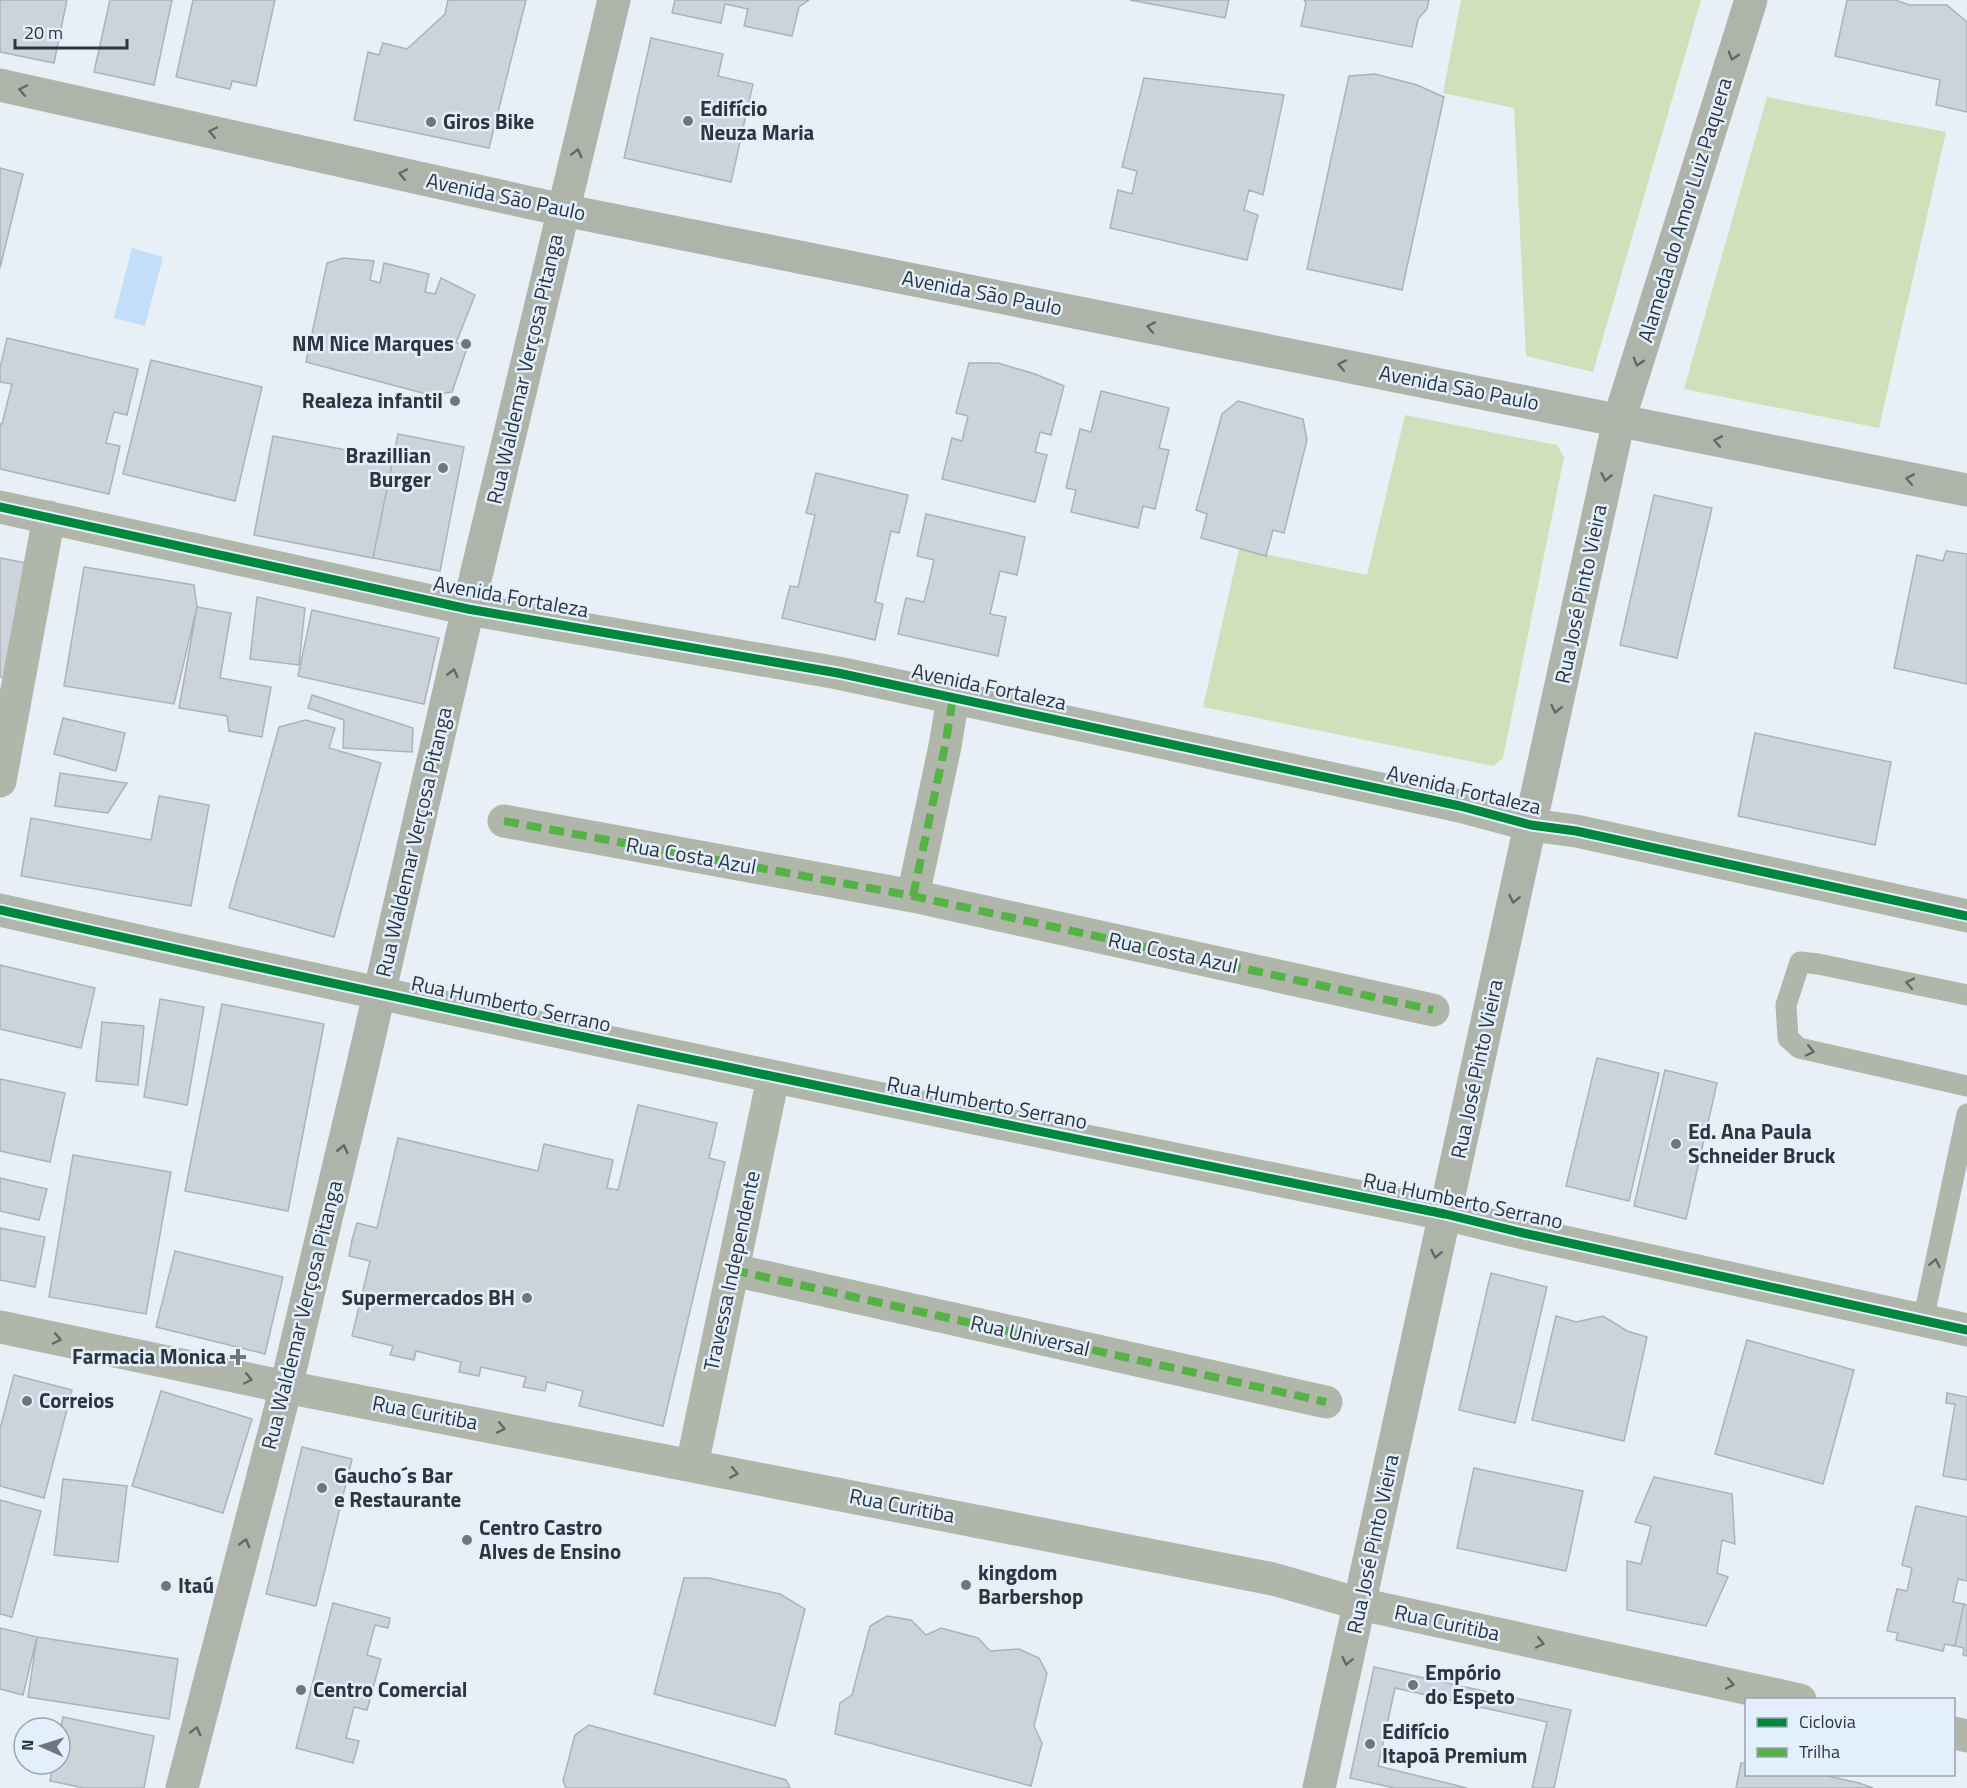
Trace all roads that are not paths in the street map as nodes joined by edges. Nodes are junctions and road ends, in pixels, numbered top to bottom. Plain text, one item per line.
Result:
1 (614, 0) edge
2 (1751, 0) edge
3 (0, 85) edge
4 (563, 210) junction
5 (1619, 420) junction
6 (1967, 490) edge
7 (0, 507) edge
8 (49, 518) junction
9 (468, 609) junction
10 (952, 698) junction
11 (0, 781) edge
12 (504, 821) dead end
13 (1531, 825) junction
14 (913, 896) junction
15 (0, 910) edge
16 (1967, 916) edge
17 (379, 995) junction
18 (1967, 995) edge
19 (1433, 1010) dead end
20 (773, 1078) junction
21 (1967, 1086) edge
22 (1967, 1114) edge
23 (1445, 1214) junction
24 (733, 1270) junction
25 (1923, 1321) junction
26 (0, 1328) edge
27 (1967, 1330) edge
28 (286, 1387) junction
29 (1326, 1402) dead end
30 (692, 1465) junction
31 (1360, 1604) junction
32 (1791, 1698) edge
33 (186, 1787) edge
34 (1319, 1788) edge

4 -> 1 street, Rua Waldemar Verçosa Pitanga
2 -> 5 street, Alameda do Amor Luiz Paquera
4 -> 3 street, Avenida São Paulo
5 -> 4 street, Avenida São Paulo
4 - 9 street, Rua Waldemar Verçosa Pitanga
6 -> 5 street, Avenida São Paulo
5 -> 13 street, Rua José Pinto Vieira
7 - 8 street, Avenida Fortaleza
8 - 9 street, Avenida Fortaleza
8 - 11 street
9 - 10 street, Avenida Fortaleza
17 -> 9 street, Rua Waldemar Verçosa Pitanga
10 - 13 street, Avenida Fortaleza
10 - 14 street
12 - 14 street, Rua Costa Azul
13 - 16 street, Avenida Fortaleza
13 -> 23 street, Rua José Pinto Vieira
14 - 19 street, Rua Costa Azul
15 - 17 street, Rua Humberto Serrano
17 - 20 street, Rua Humberto Serrano
28 -> 17 street, Rua Waldemar Verçosa Pitanga
18 -> 21 lane
20 - 23 street, Rua Humberto Serrano
20 - 24 street, Travessa Independente
25 -> 22 lane
23 - 25 street, Rua Humberto Serrano
23 -> 31 street, Rua José Pinto Vieira
24 - 29 street, Rua Universal
24 - 30 street, Travessa Independente
25 - 27 street, Rua Humberto Serrano
26 -> 28 street, Rua Curitiba
28 -> 30 street, Rua Curitiba
33 -> 28 street, Rua Waldemar Verçosa Pitanga
30 -> 31 street, Rua Curitiba
31 -> 32 street, Rua Curitiba
31 -> 34 street, Rua José Pinto Vieira

